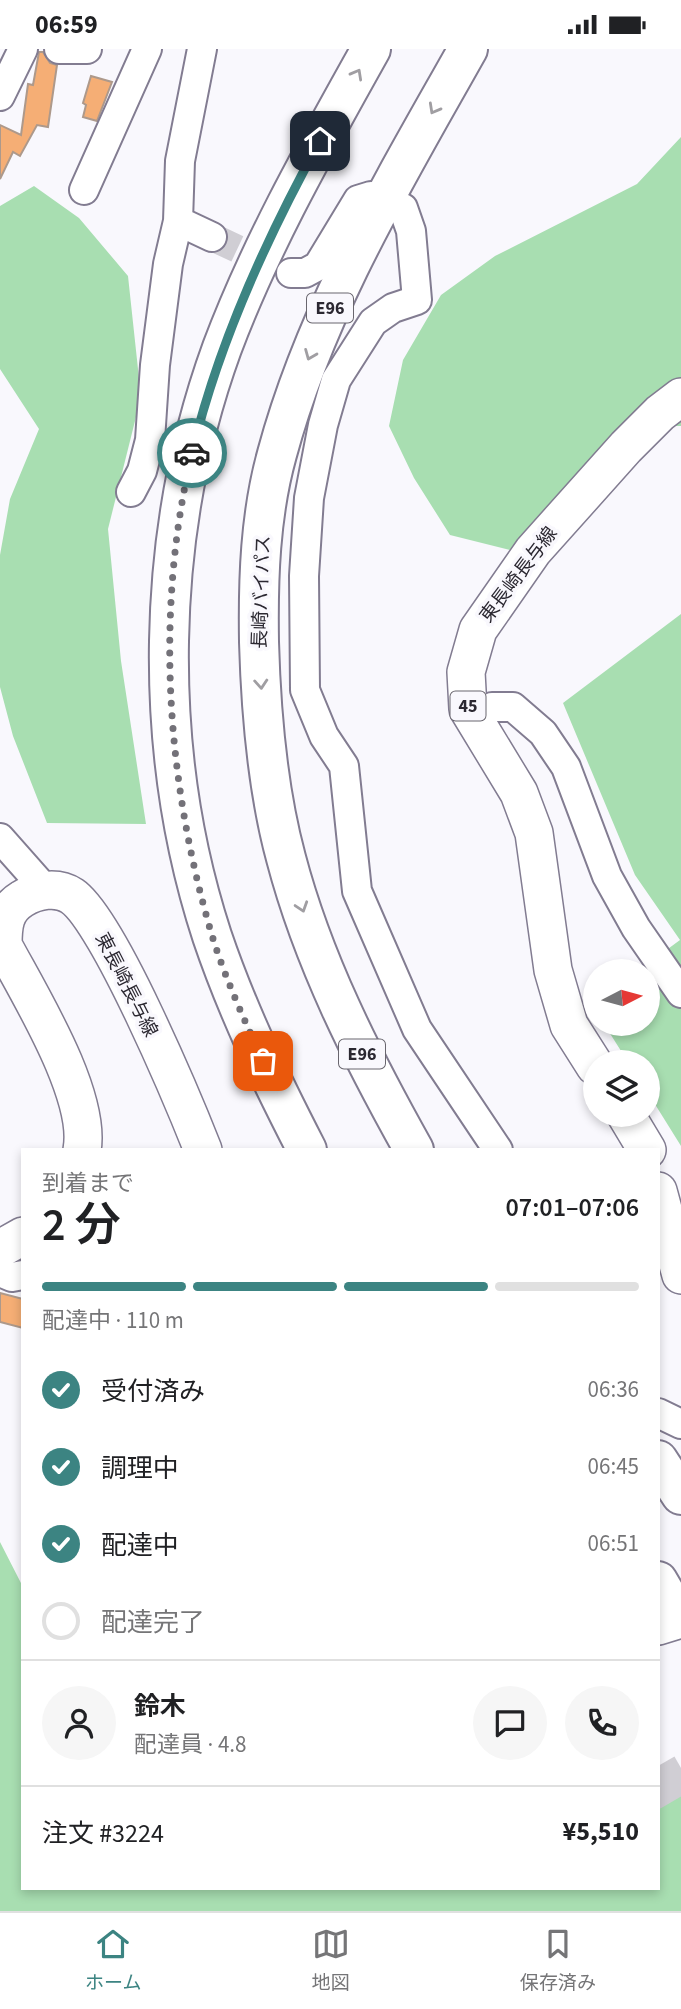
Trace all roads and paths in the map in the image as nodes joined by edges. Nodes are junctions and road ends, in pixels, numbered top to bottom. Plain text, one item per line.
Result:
1 (23, 49) edge
2 (59, 49) edge
3 (87, 49) edge
4 (147, 49) edge
5 (202, 49) edge
6 (371, 49) edge
7 (468, 49) edge
8 (0, 96) edge
9 (85, 190) dead end
10 (371, 196) dead end
11 (403, 208) dead end
12 (178, 221) junction
13 (212, 237) tunnel mouth
14 (290, 273) dead end
15 (681, 397) edge
16 (187, 473) junction
17 (131, 492) dead end
18 (472, 717) junction
19 (0, 838) edge
20 (46, 890) junction
21 (681, 993) edge
22 (358, 1045) junction
23 (585, 1050) edge
24 (633, 1127) edge
25 (279, 1144) edge
26 (82, 1148) edge
27 (203, 1148) edge
28 (306, 1148) edge
29 (413, 1148) edge
30 (437, 1148) edge
31 (497, 1148) edge
32 (646, 1148) edge
33 (660, 1198) edge
34 (21, 1242) edge
35 (12, 1270) edge
36 (681, 1275) edge
37 (660, 1414) edge
38 (681, 1424) edge
39 (660, 1464) edge
40 (681, 1495) edge

1 - 8 street
2 - 3 street
4 - 9 street
5 - 12 street
16 -> 6 highway
7 -> 22 highway, 長崎バイパス / E96
10 - 14 street
11 - 31 street
12 - 13 street
12 - 17 street
15 - 18 main road, 東長崎長与線 / 45
16 - 25 highway
16 - 28 highway
18 - 21 street
18 - 23 main road, 東長崎長与線 / 45
19 - 20 street
20 - 26 main road
20 - 27 main road, 東長崎長与線
22 - 29 highway, 長崎バイパス / E96
22 - 30 highway
24 - 32 main road
33 - 36 main road
34 - 35 main road
37 - 38 street
39 - 40 highway

